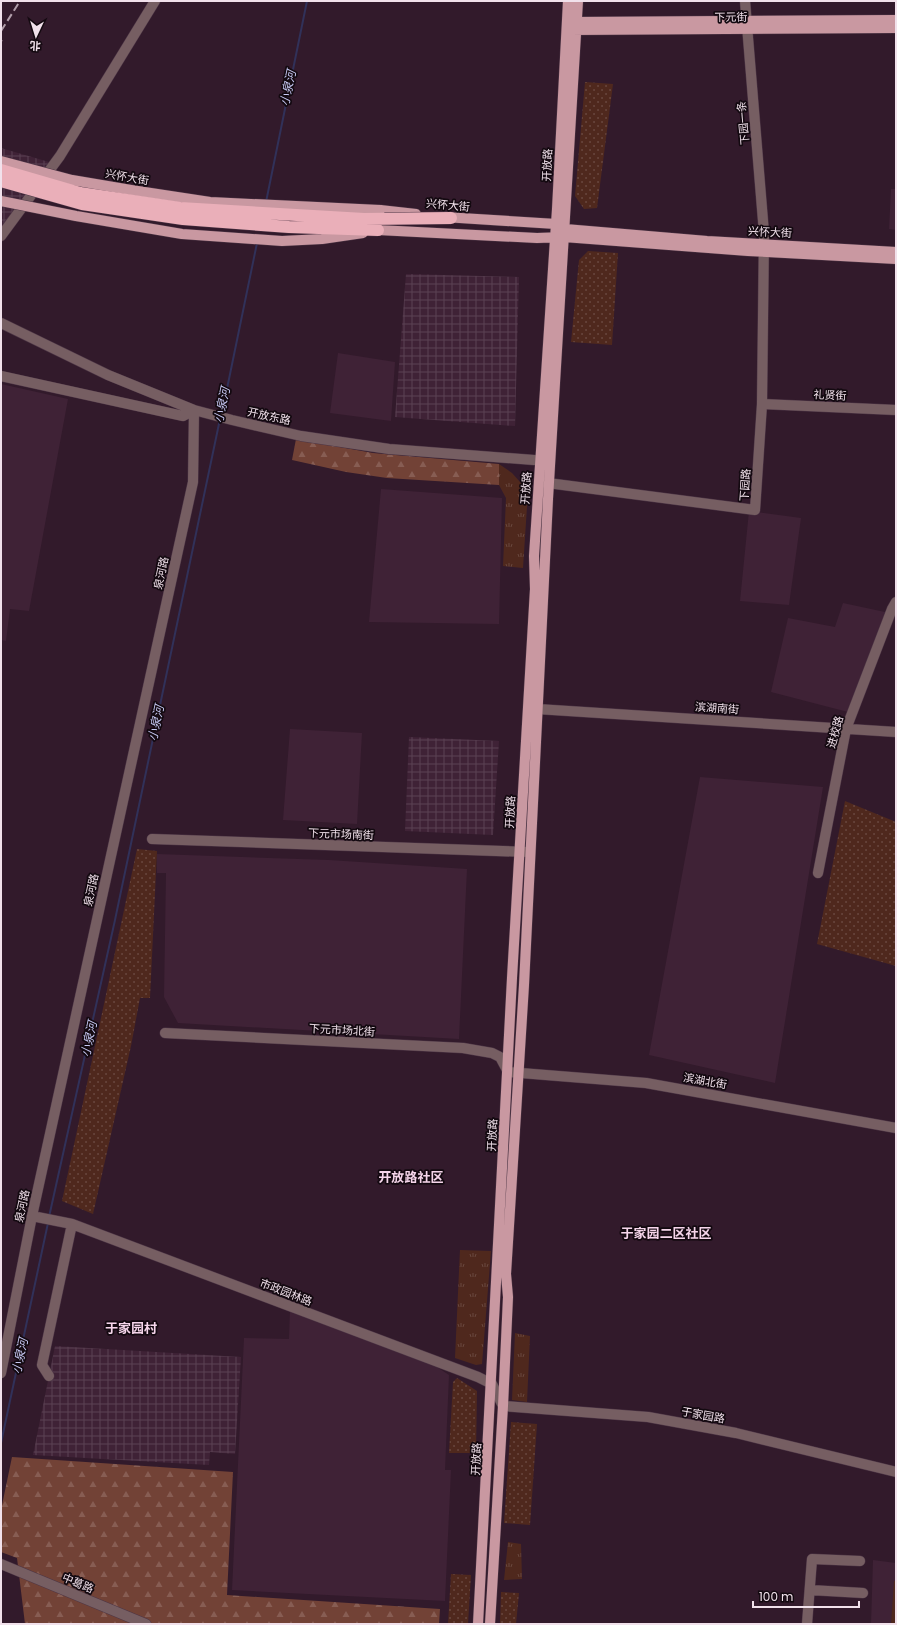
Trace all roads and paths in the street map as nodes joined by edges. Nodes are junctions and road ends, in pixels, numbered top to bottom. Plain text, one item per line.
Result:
1 (155, 1) edge
2 (568, 1) edge
3 (578, 1) edge
4 (745, 1) edge
5 (896, 20) edge
6 (747, 25) junction
7 (566, 26) junction
8 (577, 26) junction
9 (896, 28) edge
10 (1, 161) edge
11 (1, 170) edge
12 (1, 181) edge
13 (1, 201) edge
14 (451, 218) junction
15 (378, 230) junction
16 (560, 232) junction
17 (1, 236) edge
18 (763, 248) junction
19 (896, 252) edge
20 (896, 259) edge
21 (1, 323) edge
22 (1, 376) edge
23 (762, 404) junction
24 (896, 410) edge
25 (199, 412) junction
26 (540, 460) junction
27 (551, 461) junction
28 (538, 482) junction
29 (549, 484) junction
30 (896, 602) edge
31 (537, 709) junction
32 (846, 729) junction
33 (896, 732) edge
34 (152, 839) dead end
35 (519, 852) junction
36 (530, 852) junction
37 (818, 874) dead end
38 (165, 1033) dead end
39 (508, 1072) junction
40 (518, 1073) junction
41 (896, 1128) edge
42 (36, 1217) junction
43 (72, 1224) junction
44 (1, 1373) edge
45 (49, 1376) dead end
46 (492, 1384) junction
47 (503, 1406) junction
48 (896, 1472) edge
49 (860, 1561) dead end
50 (1, 1564) edge
51 (810, 1590) junction
52 (863, 1593) dead end
53 (146, 1624) edge
54 (478, 1624) edge
55 (490, 1624) edge
56 (807, 1624) edge

1 - 17 street
2 - 7 main road, 开放路
3 - 8 main road, 开放路
4 - 6 street, 下园一条
5 - 6 main road, 下元街
6 - 8 main road, 下元街
6 - 9 main road, 下元街
6 - 18 street, 下园一条
7 - 8 main road, 下元街
7 - 16 main road, 开放路
8 - 16 main road, 开放路
10 - 14 main road, 兴怀大街, bridge
11 - 14 highway, bridge
12 - 15 highway, bridge
13 - 15 main road, 兴怀大街, bridge
14 - 16 main road, 兴怀大街
15 - 16 main road, 兴怀大街
16 - 18 main road, 兴怀大街
16 - 26 main road, 开放路
16 - 27 main road, 开放路
18 - 19 main road, 兴怀大街
18 - 20 main road, 兴怀大街
18 - 23 street, 下园路
21 - 25 street, 开放东路
22 - 25 street
23 - 24 street, 礼贤街
23 - 29 street, 下园路
25 - 26 street, 开放东路
25 - 42 street, 泉河路
26 - 27 street, 开放东路
26 - 28 main road, 开放路
27 - 29 main road, 开放路
28 - 29 street, 下园路
28 - 35 main road, 开放路
29 - 31 main road, 开放路
30 - 32 street, 进校路
31 - 32 street, 滨湖南街
31 - 36 main road, 开放路
32 - 33 street, 滨湖南街
32 - 37 street, 进校路
34 - 35 street, 下元市场南街
35 - 36 street, 下元市场南街
35 - 39 main road, 开放路
36 - 40 main road, 开放路
38 - 39 street, 下元市场北街
39 - 40 street, 滨湖北街
39 - 46 main road, 开放路
40 - 41 street, 滨湖北街
40 - 47 main road, 开放路
42 - 43 street, 市政园林路
42 - 44 street, 泉河路
43 - 45 street
43 - 46 street, 市政园林路
46 - 47 street
46 - 54 main road, 开放路
47 - 48 street, 于家园路
47 - 55 main road, 开放路
49 - 51 street
50 - 53 street, 中葛路
51 - 52 street
51 - 56 street

